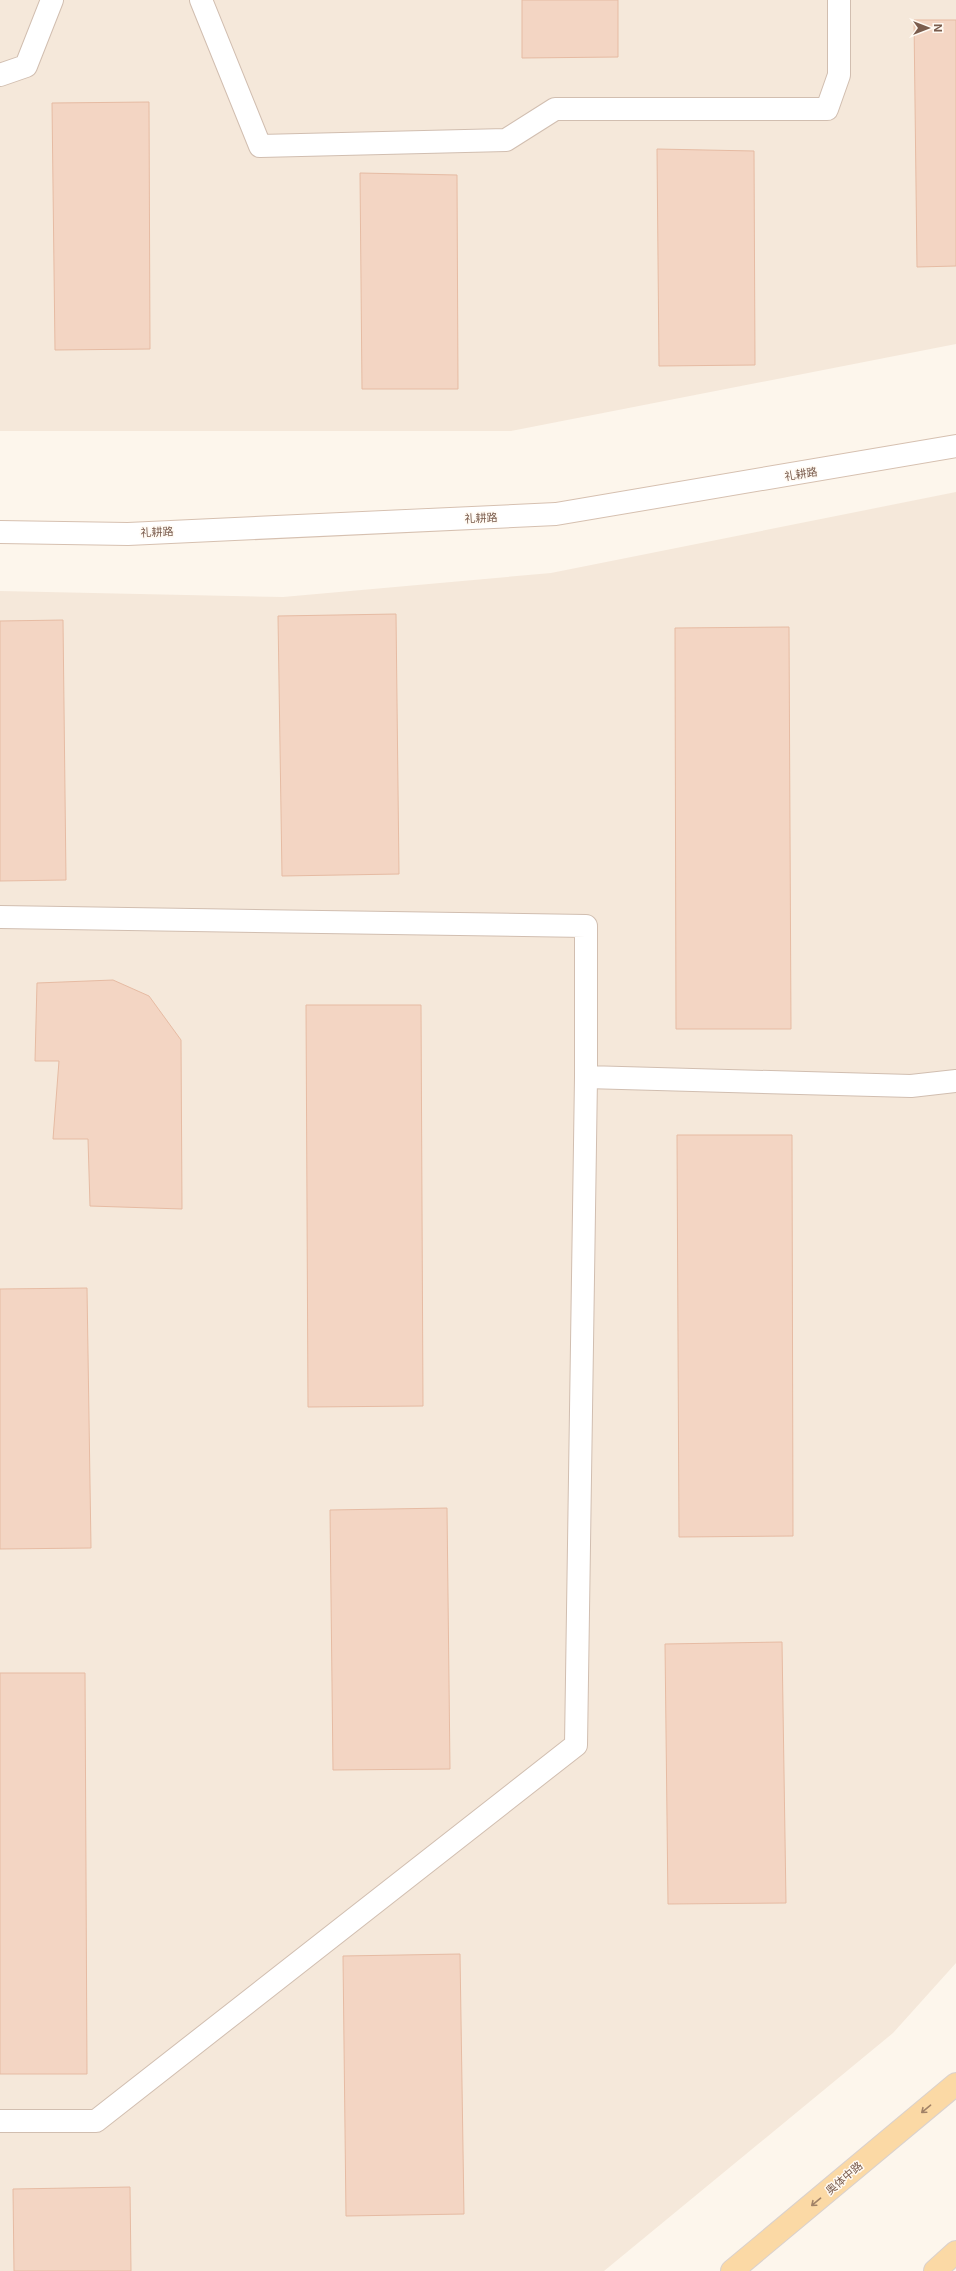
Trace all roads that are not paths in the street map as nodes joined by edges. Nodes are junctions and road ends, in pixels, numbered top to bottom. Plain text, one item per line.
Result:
1 (52, 0) edge
2 (201, 0) edge
3 (839, 0) edge
4 (0, 75) edge
5 (956, 446) edge
6 (0, 532) edge
7 (0, 917) edge
8 (586, 1076) junction
9 (956, 1081) edge
10 (956, 2084) edge
11 (0, 2121) edge
12 (956, 2252) edge
13 (732, 2271) edge
14 (935, 2271) edge

1 - 4 street
2 - 3 street
5 - 6 street, 礼耕路
7 - 8 street
8 - 9 street
8 - 11 street
10 -> 13 main road, 奥体中路
12 - 14 main road

